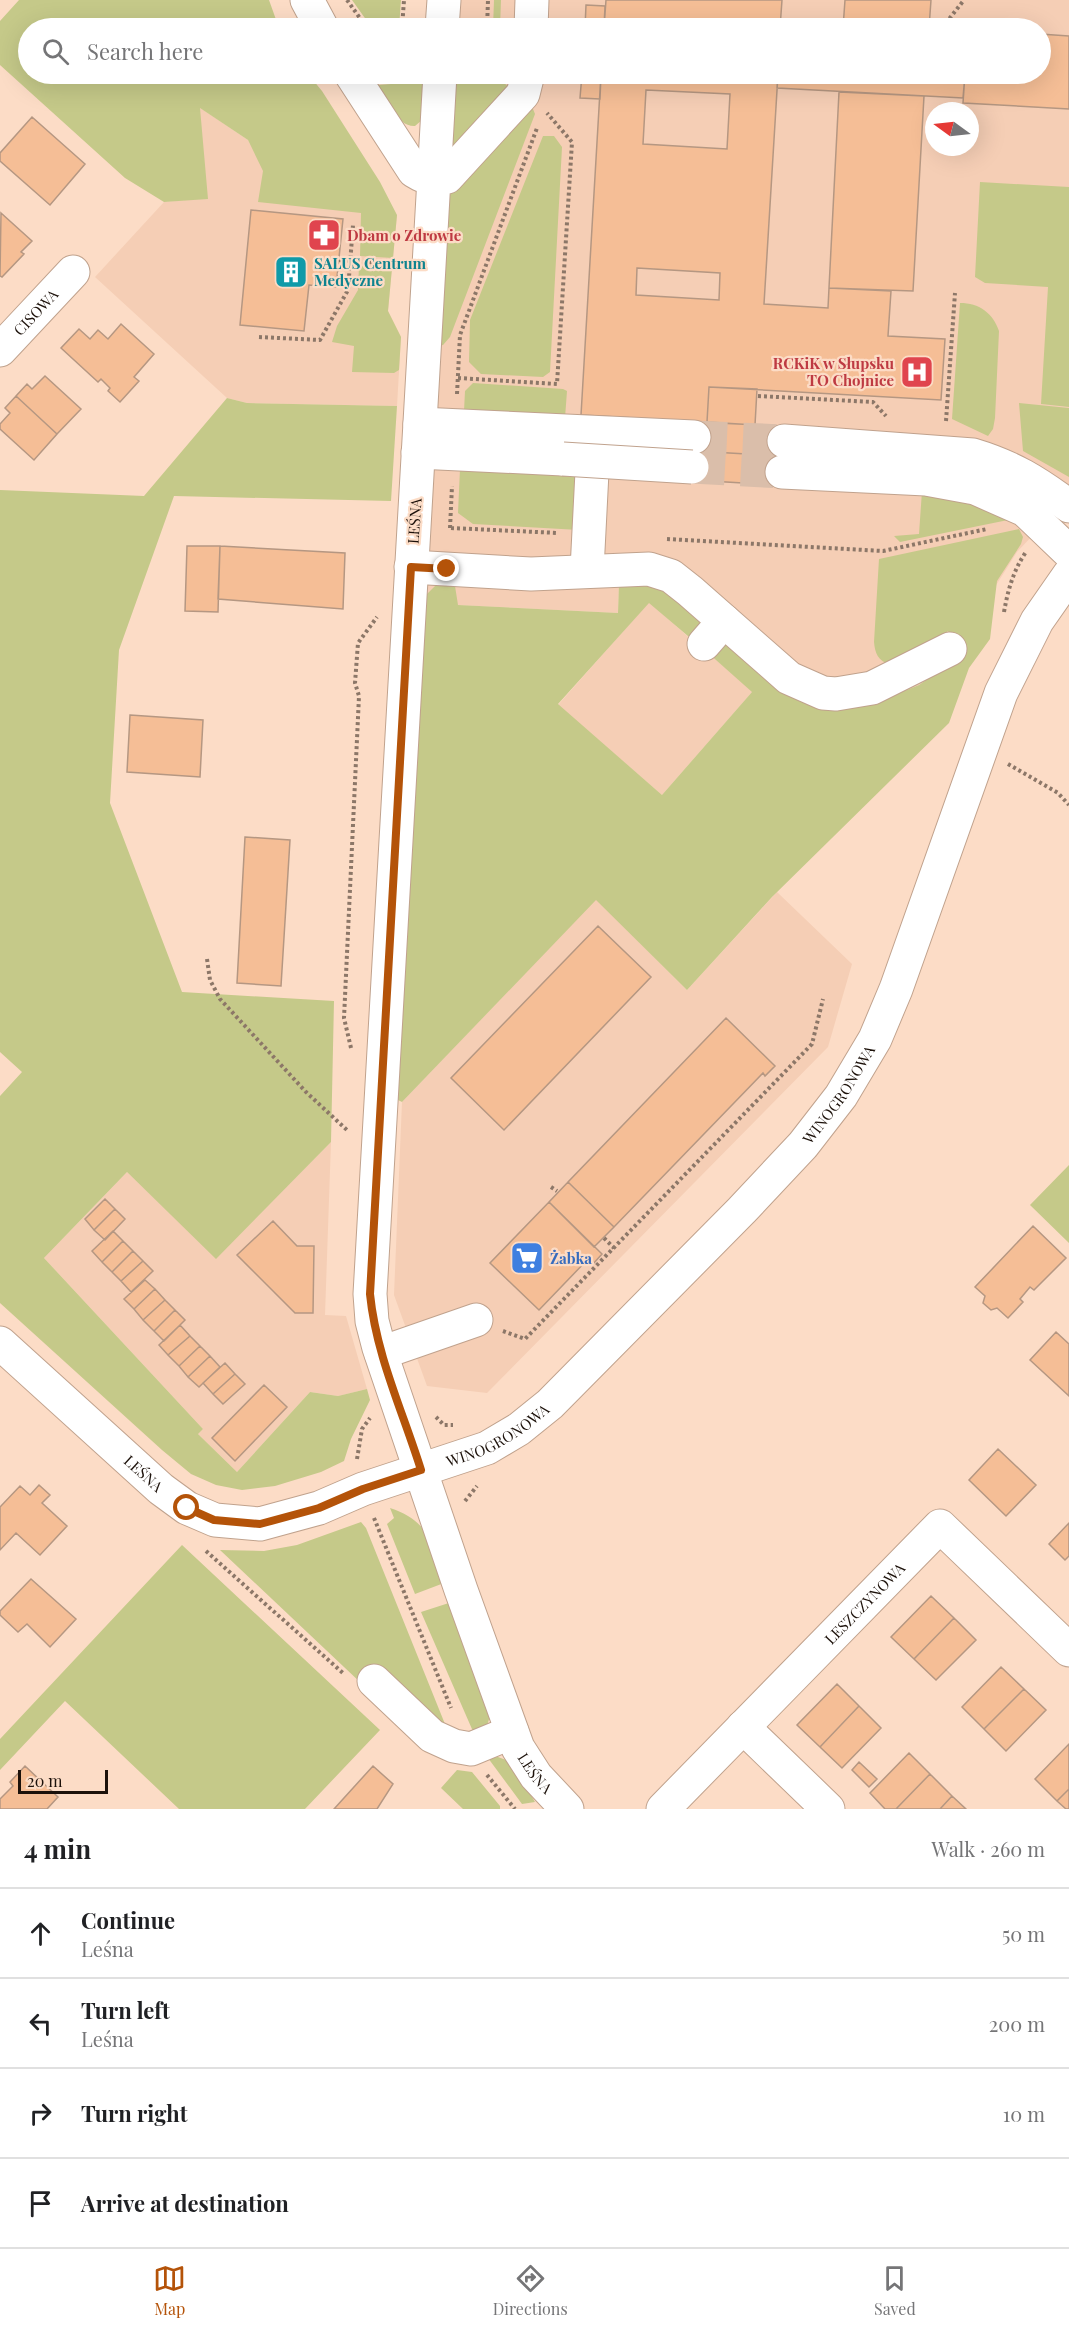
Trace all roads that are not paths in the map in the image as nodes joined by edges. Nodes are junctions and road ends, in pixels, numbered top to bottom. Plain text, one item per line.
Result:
1 (307, 0) edge
2 (444, 0) edge
3 (532, 0) edge
4 (317, 18) edge
5 (443, 18) edge
6 (531, 18) edge
7 (357, 84) edge
8 (439, 84) edge
9 (526, 84) edge
10 (434, 176) junction
11 (73, 272) dead end
12 (0, 350) edge
13 (419, 438) junction
14 (586, 451) junction
15 (693, 452) tunnel mouth
16 (1069, 506) edge
17 (1069, 552) edge
18 (421, 567) junction
19 (587, 570) junction
20 (1069, 575) edge
21 (950, 649) dead end
22 (476, 1320) road end
23 (0, 1342) edge
24 (381, 1353) junction
25 (421, 1470) junction
26 (1069, 1650) edge
27 (362, 1680) road end
28 (743, 1727) junction
29 (512, 1732) junction
30 (567, 1809) edge
31 (663, 1809) edge
32 (828, 1809) edge

1 - 4 street
2 - 5 street
3 - 6 street
7 - 10 street
8 - 10 street, LEŚNA
9 - 10 street
10 - 13 street, LEŚNA
11 - 12 street, CISOWA
13 - 14 street
13 - 18 street, LEŚNA
14 - 15 street, bridge
14 - 19 street
16 - 17 street
18 - 19 street
18 - 24 street, LEŚNA
19 - 21 street
20 - 25 street, WINOGRONOWA
22 - 24 street
23 - 25 street, LEŚNA
24 - 25 street, LEŚNA
25 - 29 street, LEŚNA
26 - 28 street, LESZCZYNOWA
27 - 29 street
28 - 31 street, LESZCZYNOWA
28 - 32 street
29 - 30 street, LEŚNA

